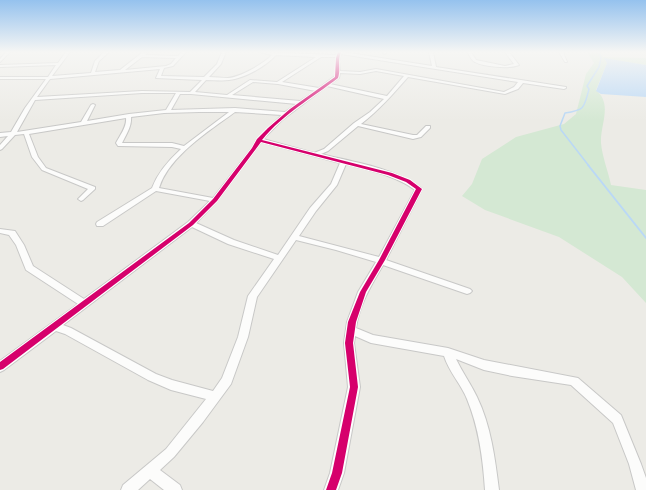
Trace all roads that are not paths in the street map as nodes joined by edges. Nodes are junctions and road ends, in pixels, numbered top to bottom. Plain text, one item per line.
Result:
1 (51, 75) edge
2 (77, 75) edge
3 (208, 75) edge
4 (241, 75) edge
5 (291, 75) edge
6 (338, 75) edge
7 (407, 75) joint
8 (480, 75) edge
9 (158, 77) joint
10 (2, 78) edge
11 (49, 78) junction
12 (204, 79) junction
13 (0, 82) edge
14 (521, 82) junction
15 (278, 83) junction
16 (327, 85) junction
17 (564, 88) dead end
18 (320, 90) junction
19 (151, 91) junction
20 (179, 92) junction
21 (191, 93) junction
22 (228, 96) junction
23 (388, 98) junction
24 (34, 99) junction
25 (303, 103) junction
26 (93, 105) dead end
27 (235, 110) junction
28 (167, 112) junction
29 (286, 114) junction
30 (128, 116) junction
31 (83, 124) junction
32 (356, 124) junction
33 (428, 126) dead end
34 (26, 132) junction
35 (0, 134) edge
36 (13, 134) junction
37 (259, 140) junction
38 (0, 148) edge
39 (185, 148) junction
40 (327, 154) junction
41 (344, 162) junction
42 (155, 189) junction
43 (81, 200) dead end
44 (215, 200) junction
45 (100, 224) dead end
46 (191, 224) junction
47 (0, 232) edge
48 (294, 237) junction
49 (279, 258) junction
50 (382, 260) junction
51 (467, 291) dead end
52 (85, 304) junction
53 (56, 327) junction
54 (351, 330) junction
55 (448, 352) junction
56 (0, 367) edge
57 (214, 396) junction
58 (150, 471) junction
59 (128, 490) edge
60 (175, 490) edge
61 (331, 490) edge
62 (492, 490) edge
63 (643, 490) edge

1 - 11 street
2 - 11 street
3 - 12 street
4 - 12 street
5 - 15 street
6 - 16 street
7 - 14 street
7 - 23 street
8 - 14 street
9 - 12 street
9 - 19 street
10 - 11 street
10 - 13 street
11 - 24 street
12 - 21 street
14 - 17 street
15 - 18 street
15 - 22 street
16 - 18 street
16 - 23 street
18 - 25 street
19 - 20 street
19 - 24 street
20 - 21 street
20 - 28 street
21 - 22 street
22 - 25 street
23 - 32 street
24 - 36 street
25 - 29 street
26 - 31 street
27 - 28 street
27 - 29 street
27 - 39 street
28 - 30 street
29 - 37 street
30 - 31 street
30 - 39 street
31 - 34 street
32 - 33 street
32 - 40 street
34 - 36 street
34 - 43 street
35 - 36 street
36 - 38 street
37 - 40 street
37 - 44 street
39 - 42 street
40 - 41 street
41 - 48 street
41 - 50 street
42 - 44 street
42 - 45 street
44 - 46 street
46 - 49 street
46 - 52 street
47 - 52 street
48 - 49 street
48 - 50 street
49 - 57 street
50 - 51 street
50 - 54 street
52 - 53 street
53 - 56 street
53 - 57 street
54 - 55 street
54 - 61 street
55 - 62 street
55 - 63 street
57 - 58 street
58 - 59 street
58 - 60 street

